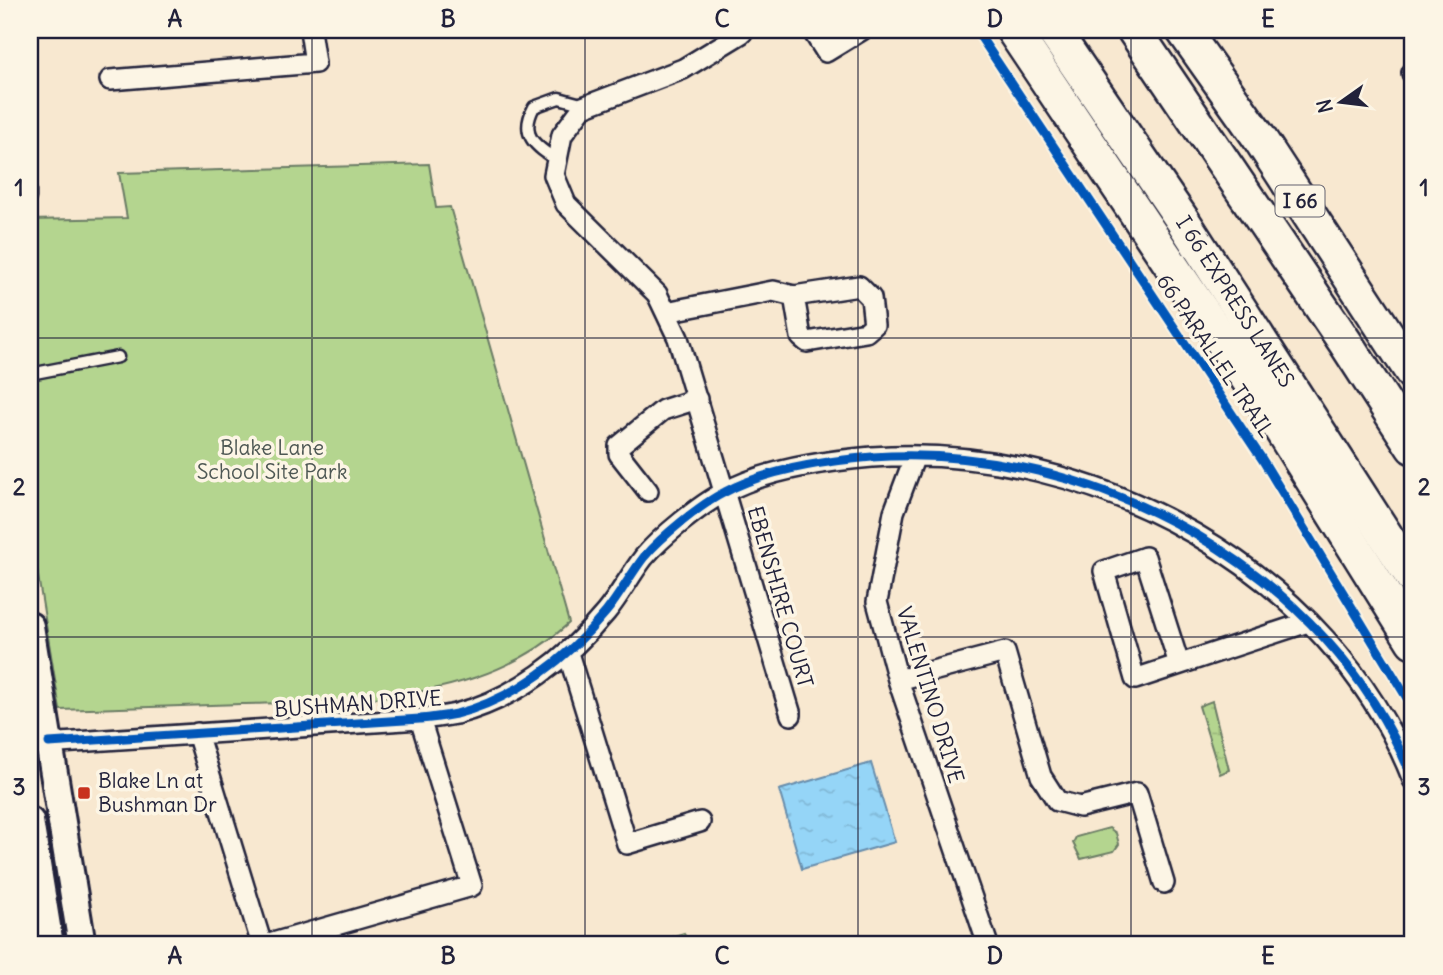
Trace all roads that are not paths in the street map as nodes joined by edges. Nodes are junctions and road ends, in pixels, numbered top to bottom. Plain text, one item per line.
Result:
1 (310, 30) edge
2 (812, 30) edge
3 (862, 30) edge
4 (1013, 30) edge
5 (1053, 30) edge
6 (1134, 30) edge
7 (1184, 30) edge
8 (743, 31) edge
9 (110, 80) dead end
10 (587, 106) junction
11 (557, 160) junction
12 (30, 189) edge
13 (30, 198) edge
14 (794, 296) dead end
15 (666, 312) junction
16 (118, 357) dead end
17 (30, 374) edge
18 (1413, 374) edge
19 (697, 399) junction
20 (1413, 447) edge
21 (915, 456) junction
22 (648, 491) dead end
23 (725, 492) junction
24 (1413, 578) edge
25 (1308, 622) junction
26 (30, 626) edge
27 (1413, 640) edge
28 (568, 653) junction
29 (1179, 664) junction
30 (898, 680) junction
31 (791, 715) dead end
32 (420, 719) junction
33 (197, 733) junction
34 (39, 744) edge
35 (1413, 780) edge
36 (30, 821) edge
37 (700, 822) dead end
38 (1164, 883) dead end
39 (37, 913) edge
40 (50, 945) edge
41 (82, 945) edge
42 (264, 945) edge
43 (988, 945) edge

1 - 9 street
2 - 3 street
4 - 27 highway
5 - 24 highway, I 66 EXPRESS LANES
6 - 20 highway
7 - 18 highway, I 66
8 - 10 street
10 - 11 street
10 - 11 lane
11 - 15 street, EBENSHIRE COURT
12 - 13 lane
14 - 15 street
15 - 19 street, EBENSHIRE COURT
16 - 17 lane
19 - 22 street
19 - 23 street, EBENSHIRE COURT
21 - 23 street, BUSHMAN DRIVE
21 - 25 street, BUSHMAN DRIVE
21 - 30 street, VALENTINO DRIVE
23 - 28 street, BUSHMAN DRIVE
23 - 31 street, EBENSHIRE COURT
25 - 29 street
25 - 35 street, BUSHMAN DRIVE
26 - 34 main road
28 - 32 street, BUSHMAN DRIVE
28 - 37 street
29 - 29 street
30 - 38 street
30 - 43 street, VALENTINO DRIVE
32 - 33 street, BUSHMAN DRIVE
32 - 42 street
33 - 34 street, BUSHMAN DRIVE
33 - 42 street
34 - 41 main road
36 - 39 main road
39 - 40 main road

